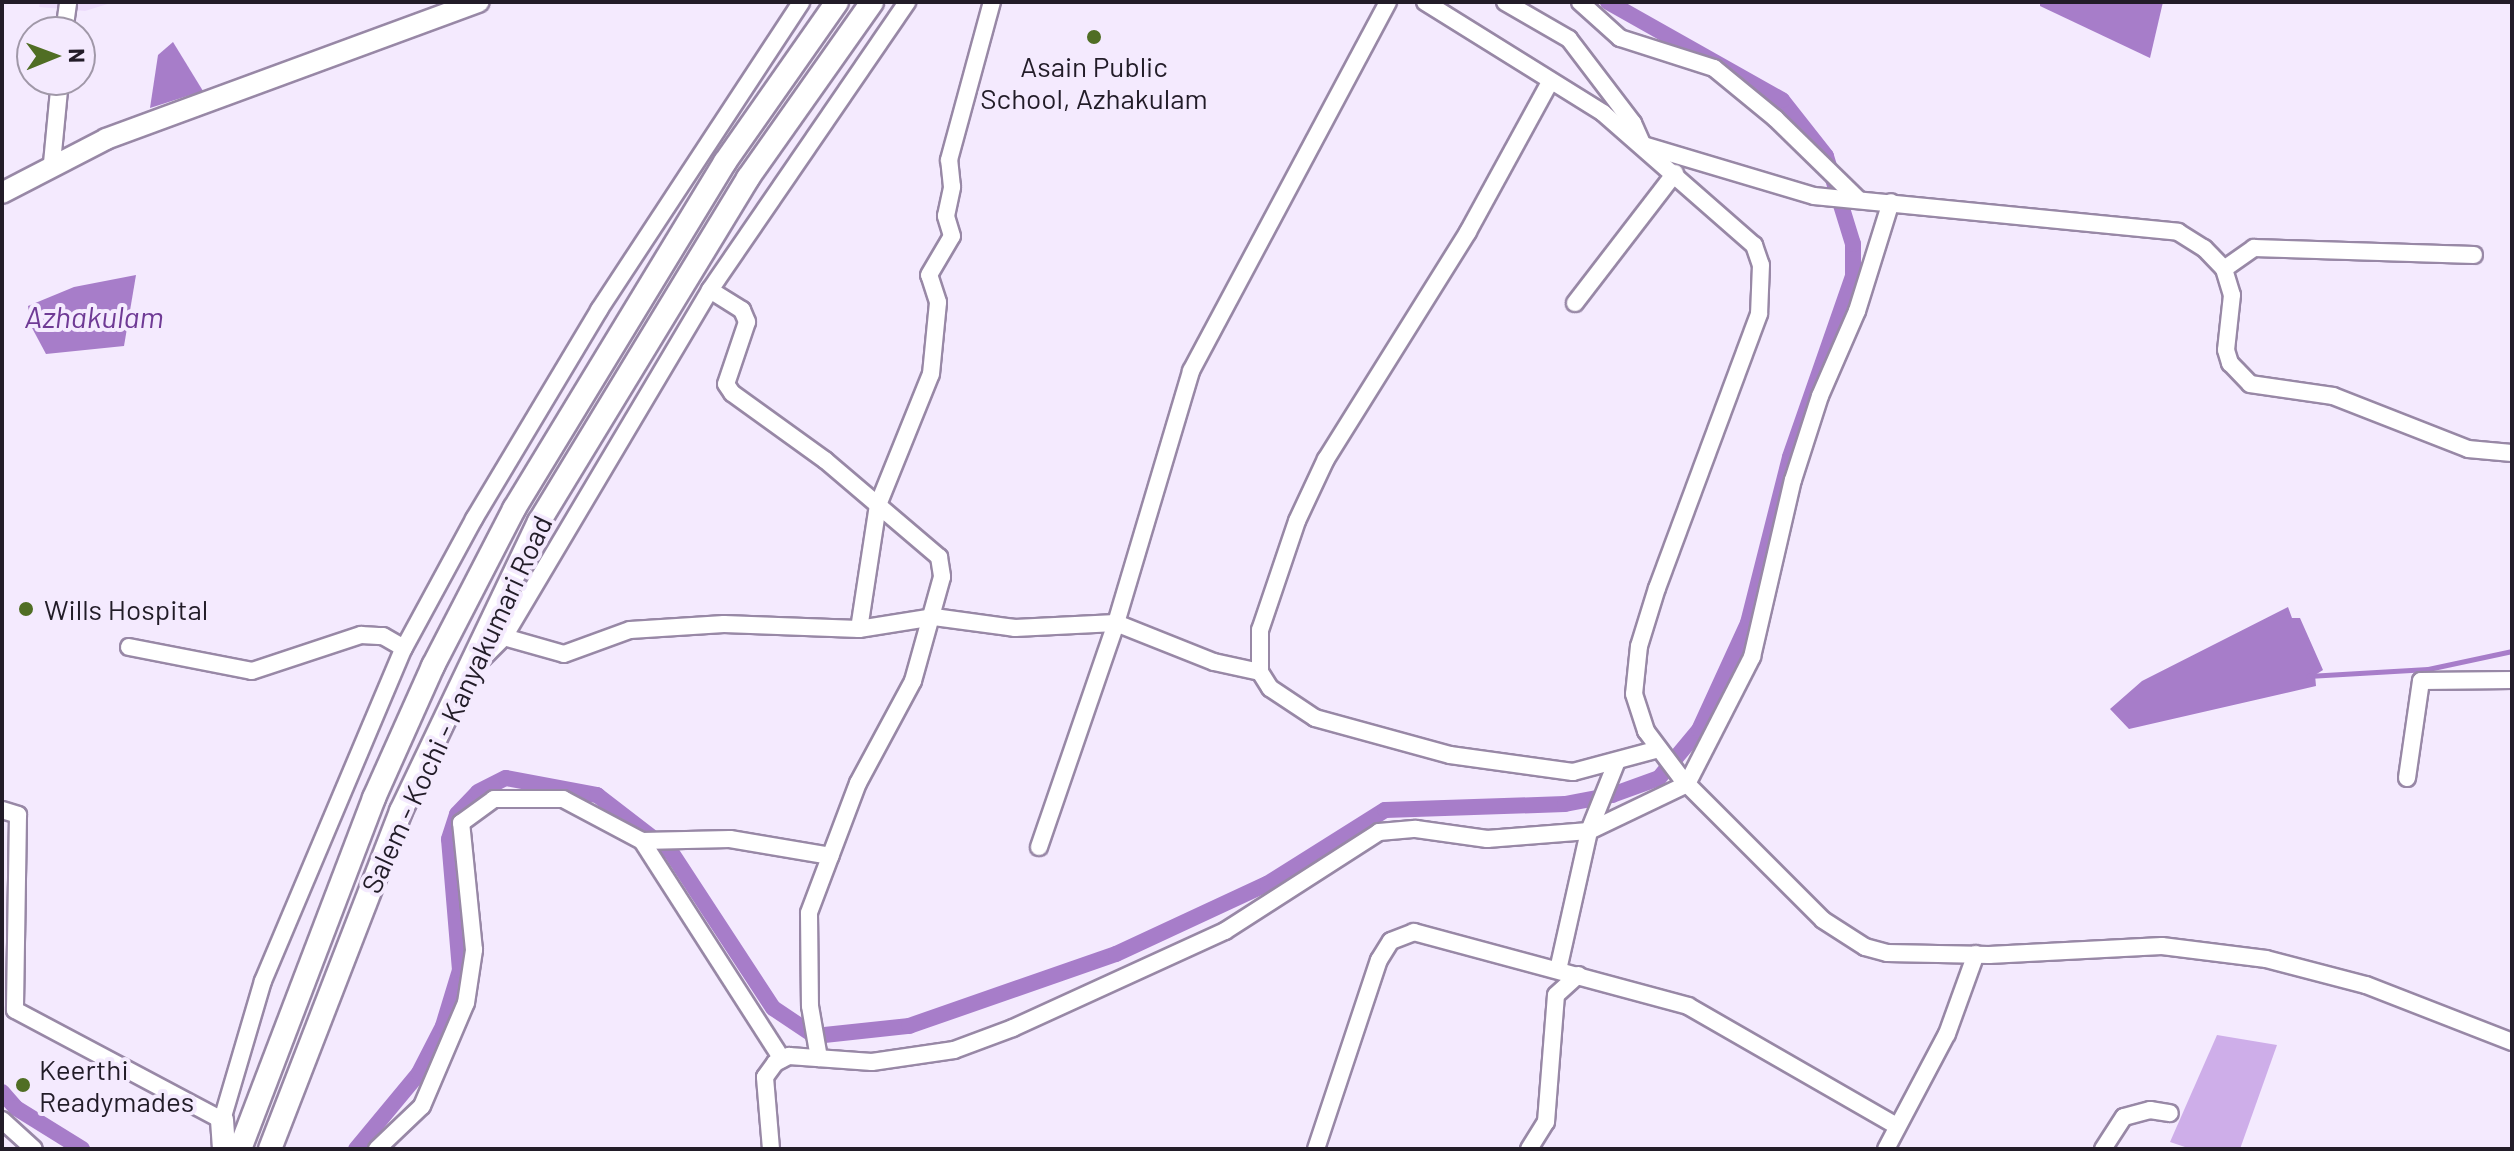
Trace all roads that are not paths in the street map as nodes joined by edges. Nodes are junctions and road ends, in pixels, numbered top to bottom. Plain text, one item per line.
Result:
1 (479, 2) edge
2 (801, 2) edge
3 (837, 2) edge
4 (872, 2) edge
5 (907, 2) edge
6 (992, 2) edge
7 (1388, 2) edge
8 (1425, 2) edge
9 (1505, 2) edge
10 (1580, 2) edge
11 (1550, 82) junction
12 (58, 96) edge
13 (1643, 145) junction
14 (52, 163) junction
15 (1675, 173) junction
16 (3, 192) edge
17 (1858, 199) junction
18 (1891, 202) junction
19 (2474, 255) dead end
20 (2224, 269) junction
21 (710, 290) junction
22 (1575, 303) dead end
23 (2512, 453) edge
24 (878, 505) junction
25 (934, 617) junction
26 (1116, 623) junction
27 (859, 629) junction
28 (504, 637) junction
29 (129, 647) dead end
30 (404, 648) junction
31 (1260, 672) junction
32 (2512, 680) edge
33 (460, 681) junction
34 (1659, 749) junction
35 (1617, 761) junction
36 (2407, 778) dead end
37 (1685, 781) junction
38 (2, 810) edge
39 (1589, 831) junction
40 (642, 841) junction
41 (1039, 847) dead end
42 (831, 856) junction
43 (1976, 954) junction
44 (1558, 970) junction
45 (1578, 975) junction
46 (295, 1000) junction
47 (322, 1010) junction
48 (2512, 1042) edge
49 (819, 1058) junction
50 (782, 1059) junction
51 (2170, 1113) dead end
52 (2, 1120) edge
53 (222, 1120) junction
54 (1897, 1126) junction
55 (34, 1149) edge
56 (224, 1149) edge
57 (240, 1149) edge
58 (270, 1149) edge
59 (377, 1149) edge
60 (771, 1149) edge
61 (1316, 1149) edge
62 (1529, 1149) edge
63 (1886, 1149) edge
64 (2103, 1149) edge

1 - 14 main road
2 - 30 street
3 - 46 highway, Salem - Kochi - Kanyakumari Road
4 - 33 highway, Salem - Kochi - Kanyakumari Road
5 - 21 street
6 - 24 street
7 - 26 street
8 - 11 street
9 - 13 street
10 - 17 street
11 - 13 street
11 - 31 street
12 - 14 street
13 - 15 street
13 - 17 street
14 - 16 main road
15 - 22 street
15 - 34 street
17 - 18 street
18 - 20 street
18 - 37 street
19 - 20 street
20 - 23 street
21 - 24 street
21 - 28 street
24 - 25 street
24 - 27 street
25 - 26 street
25 - 27 street
25 - 42 street
26 - 31 street
26 - 41 street
27 - 28 street
28 - 33 street
29 - 30 street
30 - 53 street
31 - 35 street
32 - 36 street
33 - 47 highway, Salem - Kochi - Kanyakumari Road
34 - 35 street
34 - 37 street
35 - 39 street
37 - 39 street
37 - 43 street
38 - 53 street
39 - 44 street
39 - 49 street
40 - 42 street
40 - 50 street
40 - 59 street
42 - 49 street
43 - 48 street
43 - 54 street
44 - 45 street
44 - 61 street
45 - 54 street
45 - 62 street
46 - 47 highway
46 - 57 highway, Salem - Kochi - Kanyakumari Road
47 - 58 highway, Salem - Kochi - Kanyakumari Road
49 - 50 street
50 - 60 street
51 - 64 street
52 - 55 street
53 - 56 highway
54 - 63 street

